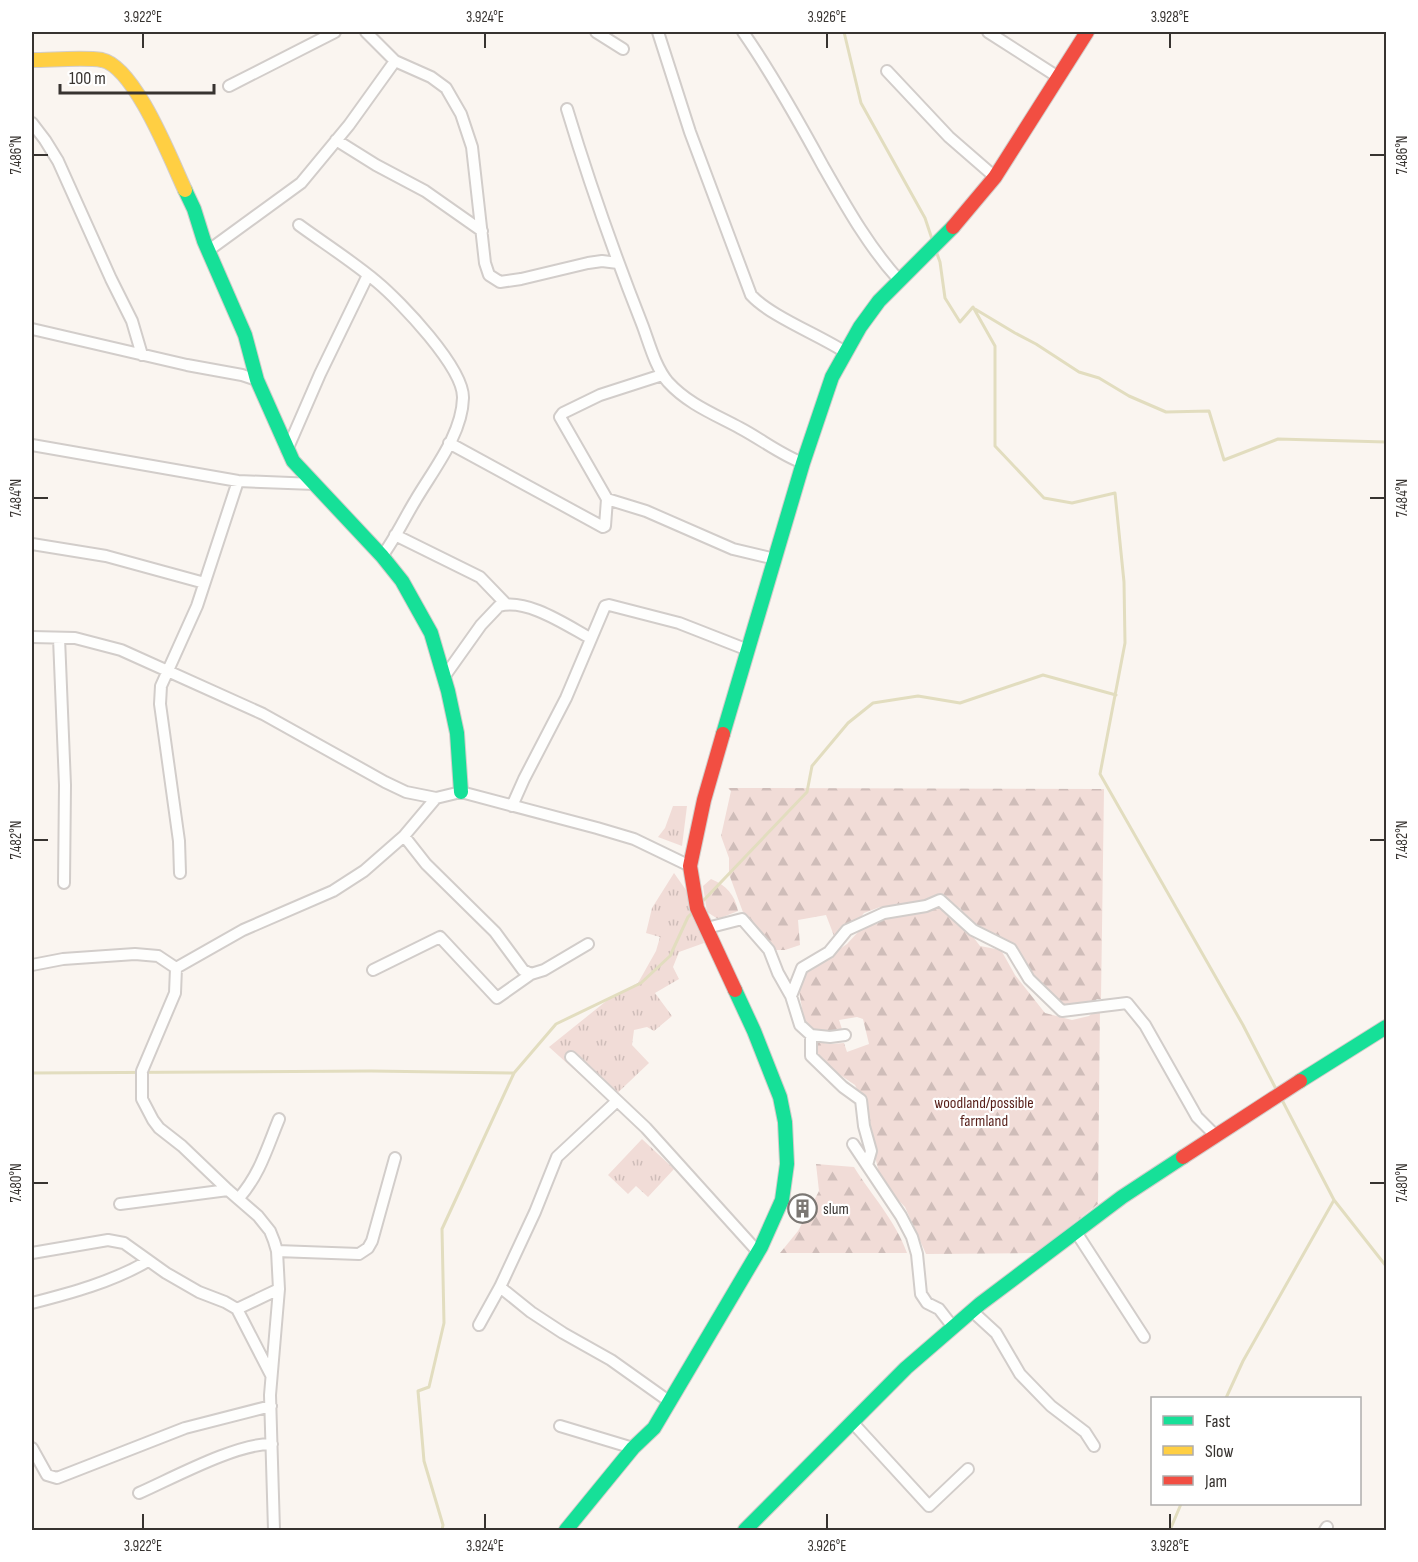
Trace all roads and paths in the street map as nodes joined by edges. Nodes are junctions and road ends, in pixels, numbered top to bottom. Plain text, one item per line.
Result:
1 (335, 32) edge
2 (366, 32) edge
3 (596, 32) edge
4 (658, 32) edge
5 (743, 32) edge
6 (988, 32) edge
7 (1087, 32) edge
8 (623, 49) dead end
9 (32, 60) edge
10 (395, 61) junction
11 (887, 71) dead end
12 (1058, 77) junction
13 (229, 86) dead end
14 (567, 109) dead end
15 (32, 123) edge
16 (336, 140) junction
17 (995, 177) junction
18 (299, 225) dead end
19 (482, 231) junction
20 (208, 250) junction
21 (618, 263) junction
22 (368, 275) junction
23 (899, 280) junction
24 (32, 329) edge
25 (845, 352) junction
26 (142, 355) junction
27 (663, 375) junction
28 (257, 380) junction
29 (449, 443) junction
30 (32, 445) edge
31 (287, 450) junction
32 (803, 463) junction
33 (238, 481) junction
34 (315, 484) junction
35 (607, 499) junction
36 (395, 535) junction
37 (32, 544) edge
38 (382, 556) junction
39 (775, 559) junction
40 (203, 584) junction
41 (506, 604) junction
42 (32, 637) edge
43 (59, 638) junction
44 (591, 639) junction
45 (748, 651) junction
46 (167, 670) junction
47 (444, 677) junction
48 (461, 792) junction
49 (436, 798) junction
50 (512, 806) junction
51 (404, 836) junction
52 (690, 866) junction
53 (180, 873) dead end
54 (64, 883) dead end
55 (707, 928) junction
56 (588, 944) dead end
57 (32, 965) edge
58 (176, 968) junction
59 (373, 970) dead end
60 (531, 974) junction
61 (791, 996) junction
62 (1386, 1027) edge
63 (811, 1035) junction
64 (845, 1035) dead end
65 (571, 1057) dead end
66 (617, 1101) junction
67 (279, 1119) dead end
68 (1216, 1136) junction
69 (853, 1144) dead end
70 (395, 1158) dead end
71 (867, 1165) junction
72 (228, 1190) junction
73 (239, 1198) junction
74 (120, 1204) dead end
75 (1076, 1232) junction
76 (277, 1251) junction
77 (758, 1252) junction
78 (32, 1253) edge
79 (148, 1261) junction
80 (501, 1287) junction
81 (279, 1289) junction
82 (32, 1303) edge
83 (237, 1309) junction
84 (972, 1311) junction
85 (479, 1325) dead end
86 (953, 1328) junction
87 (1143, 1337) dead end
88 (271, 1376) junction
89 (670, 1402) junction
90 (271, 1406) junction
91 (852, 1422) junction
92 (560, 1426) dead end
93 (272, 1444) junction
94 (1094, 1446) dead end
95 (32, 1448) edge
96 (633, 1448) junction
97 (968, 1469) dead end
98 (139, 1493) dead end
99 (274, 1530) edge
100 (566, 1530) edge
101 (746, 1530) edge

1 - 13 street
2 - 10 street
3 - 8 street
4 - 25 street
5 - 23 street
6 - 12 street
7 - 12 street
9 - 20 street
10 - 16 street
10 - 19 street
11 - 17 street
12 - 17 street
14 - 21 street
15 - 26 street
16 - 19 street
16 - 20 street
17 - 23 street
18 - 22 street
19 - 21 street
20 - 28 street
21 - 27 street
22 - 29 street
22 - 31 street
23 - 25 street
24 - 26 street
25 - 32 street
26 - 28 street
27 - 32 street
27 - 35 street
28 - 31 street
29 - 35 street
29 - 36 street
30 - 33 street
31 - 34 street
32 - 39 street
33 - 34 street
33 - 40 street
34 - 38 street
35 - 39 street
36 - 38 street
36 - 41 street
37 - 40 street
38 - 47 street
39 - 45 street
40 - 46 street
41 - 44 street
41 - 47 street
42 - 43 street
43 - 46 street
43 - 54 street
44 - 45 street
44 - 50 street
45 - 52 street
46 - 49 street
46 - 53 street
47 - 48 street
48 - 49 street
48 - 50 street
49 - 51 street
50 - 52 street
51 - 58 street
51 - 60 street
52 - 55 street
55 - 61 street
55 - 77 street
56 - 60 street
57 - 58 street
58 - 72 street
59 - 60 street
61 - 63 street
61 - 68 street
62 - 68 street
63 - 64 street
63 - 71 street
65 - 66 street
66 - 77 street
66 - 80 street
67 - 73 street
68 - 75 street
69 - 71 street
70 - 76 street
71 - 86 street
72 - 73 street
72 - 74 street
73 - 76 street
75 - 84 street
75 - 87 street
76 - 81 street
77 - 89 street
78 - 79 street
79 - 82 street
79 - 83 street
80 - 85 street
80 - 89 street
81 - 83 street
81 - 88 street
83 - 88 street
84 - 86 street
84 - 94 street
86 - 91 street
88 - 90 street
89 - 96 street
90 - 93 street
90 - 95 street
91 - 97 street
91 - 101 street
92 - 96 street
93 - 98 street
93 - 99 street
96 - 100 street

